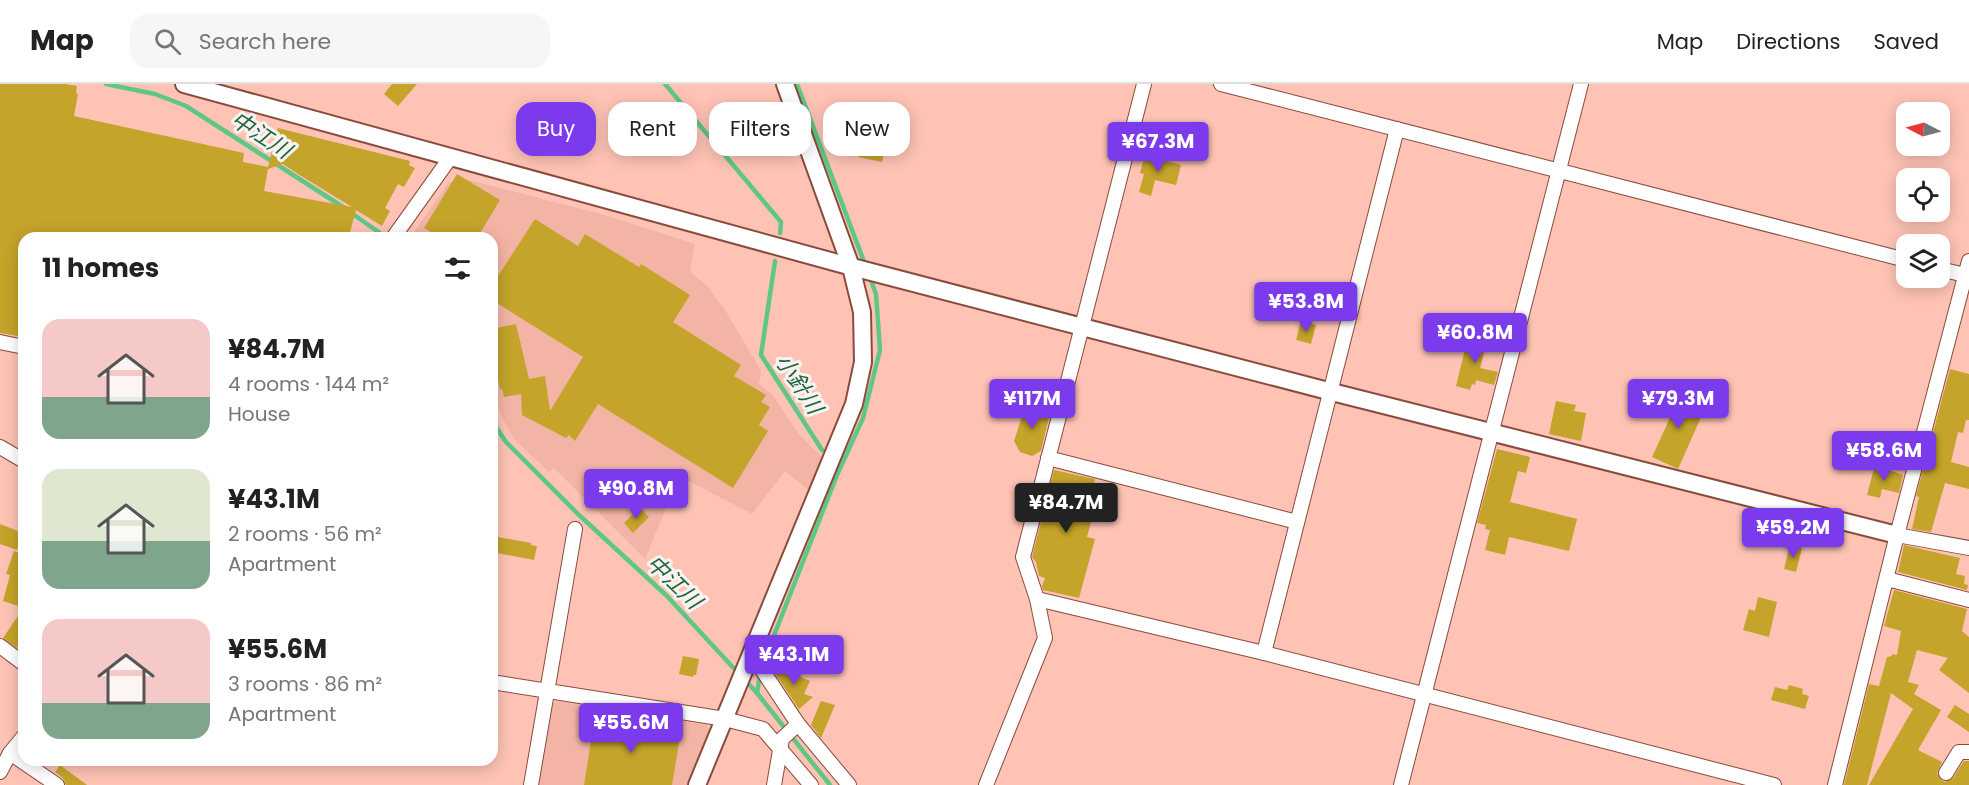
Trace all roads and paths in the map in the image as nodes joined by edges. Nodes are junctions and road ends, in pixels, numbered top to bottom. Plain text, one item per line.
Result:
1 (184, 84) edge
2 (785, 84) edge
3 (1144, 84) edge
4 (1221, 84) edge
5 (1581, 84) edge
6 (1398, 129) junction
7 (450, 158) junction
8 (1559, 170) junction
9 (398, 232) edge
10 (1896, 257) edge
11 (1969, 261) edge
12 (854, 268) junction
13 (1950, 272) edge
14 (1967, 276) edge
15 (1082, 326) junction
16 (0, 342) edge
17 (18, 346) edge
18 (1332, 392) junction
19 (1490, 432) junction
20 (0, 447) edge
21 (18, 458) edge
22 (1048, 458) junction
23 (1298, 522) junction
24 (575, 529) dead end
25 (1897, 535) junction
26 (1969, 548) edge
27 (1887, 579) junction
28 (1037, 598) junction
29 (1969, 600) edge
30 (0, 646) edge
31 (1264, 653) junction
32 (749, 657) junction
33 (18, 660) edge
34 (498, 683) edge
35 (547, 692) junction
36 (1424, 694) junction
37 (725, 719) junction
38 (798, 724) junction
39 (18, 743) edge
40 (781, 743) junction
41 (1969, 752) edge
42 (10, 753) junction
43 (18, 758) edge
44 (29, 766) edge
45 (0, 772) edge
46 (1946, 773) dead end
47 (57, 785) edge
48 (531, 785) edge
49 (697, 785) edge
50 (774, 785) edge
51 (811, 785) edge
52 (849, 785) edge
53 (986, 785) edge
54 (1401, 785) edge
55 (1774, 785) edge
56 (1835, 785) edge

1 - 7 street
2 - 12 street
3 - 15 street
4 - 6 street
5 - 8 street
6 - 8 street
6 - 18 street
7 - 9 street
7 - 12 street
8 - 10 street
8 - 19 street
11 - 14 street
12 - 15 street
12 - 32 street
13 - 14 street
14 - 25 street
15 - 18 street
15 - 22 street
16 - 17 street
18 - 19 street
18 - 23 street
19 - 25 street
19 - 36 street
20 - 21 street
22 - 23 street
22 - 28 street
23 - 31 street
24 - 35 street
25 - 26 street
25 - 27 street
27 - 29 street
27 - 56 street
28 - 31 street
28 - 53 street
30 - 33 street
31 - 36 street
32 - 37 street
32 - 38 street
34 - 35 street
35 - 37 street
35 - 48 street
36 - 54 street
36 - 55 street
37 - 40 street
37 - 49 street
38 - 40 street
38 - 52 street
39 - 42 street
40 - 50 street
40 - 51 street
41 - 46 street
42 - 43 street
42 - 45 street
44 - 47 street

